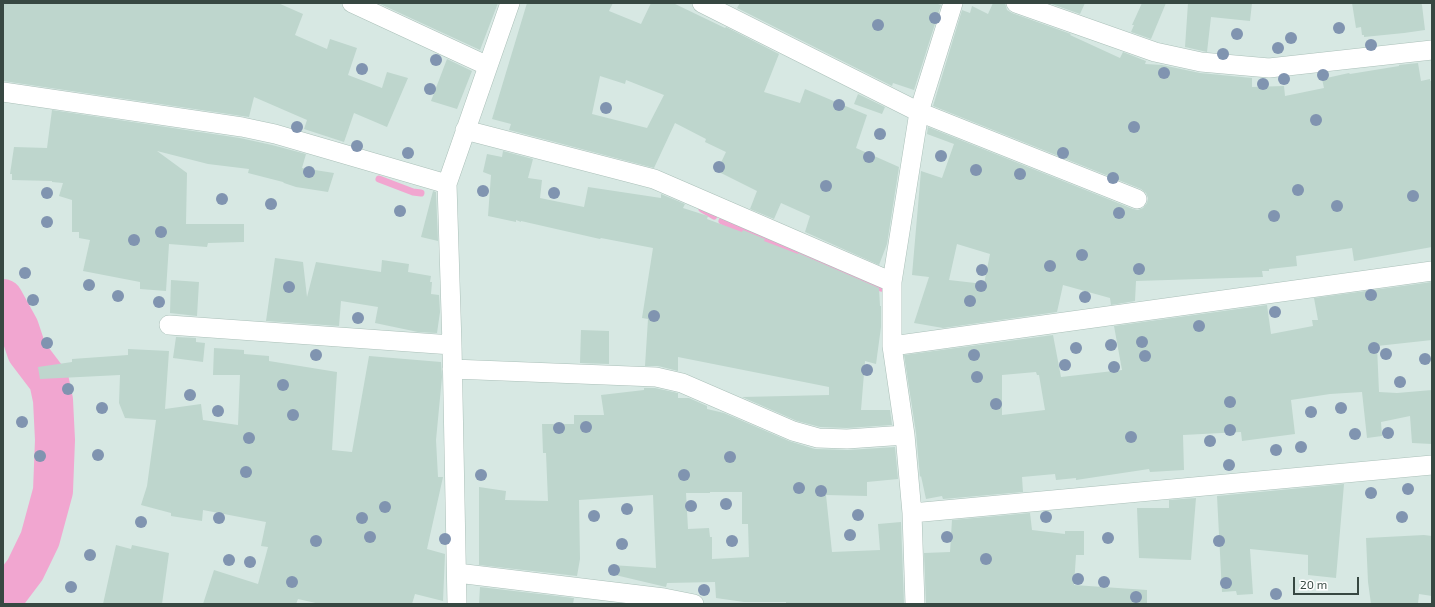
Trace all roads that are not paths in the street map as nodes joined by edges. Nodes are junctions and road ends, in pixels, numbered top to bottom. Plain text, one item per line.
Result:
1 (352, 3) edge
2 (510, 3) edge
3 (702, 3) edge
4 (953, 3) edge
5 (1016, 3) edge
6 (1432, 50) edge
7 (488, 66) junction
8 (3, 92) edge
9 (919, 112) junction
10 (465, 130) junction
11 (447, 184) junction
12 (1137, 199) dead end
13 (1432, 271) edge
14 (892, 282) junction
15 (169, 325) dead end
16 (452, 345) junction
17 (892, 346) junction
18 (452, 369) junction
19 (905, 435) junction
20 (1432, 465) edge
21 (912, 513) junction
22 (457, 573) junction
23 (457, 604) edge
24 (694, 604) edge
25 (915, 604) edge

1 - 7 street
2 - 7 street
3 - 9 street
4 - 9 street
5 - 6 street
7 - 10 street
8 - 11 street
9 - 12 street
9 - 14 street
10 - 11 street
10 - 14 street
11 - 16 street
13 - 17 street
14 - 17 street
15 - 16 street
16 - 18 street
17 - 19 street
18 - 19 street
18 - 22 street
19 - 21 street
20 - 21 street
21 - 25 street
22 - 23 street
22 - 24 street

